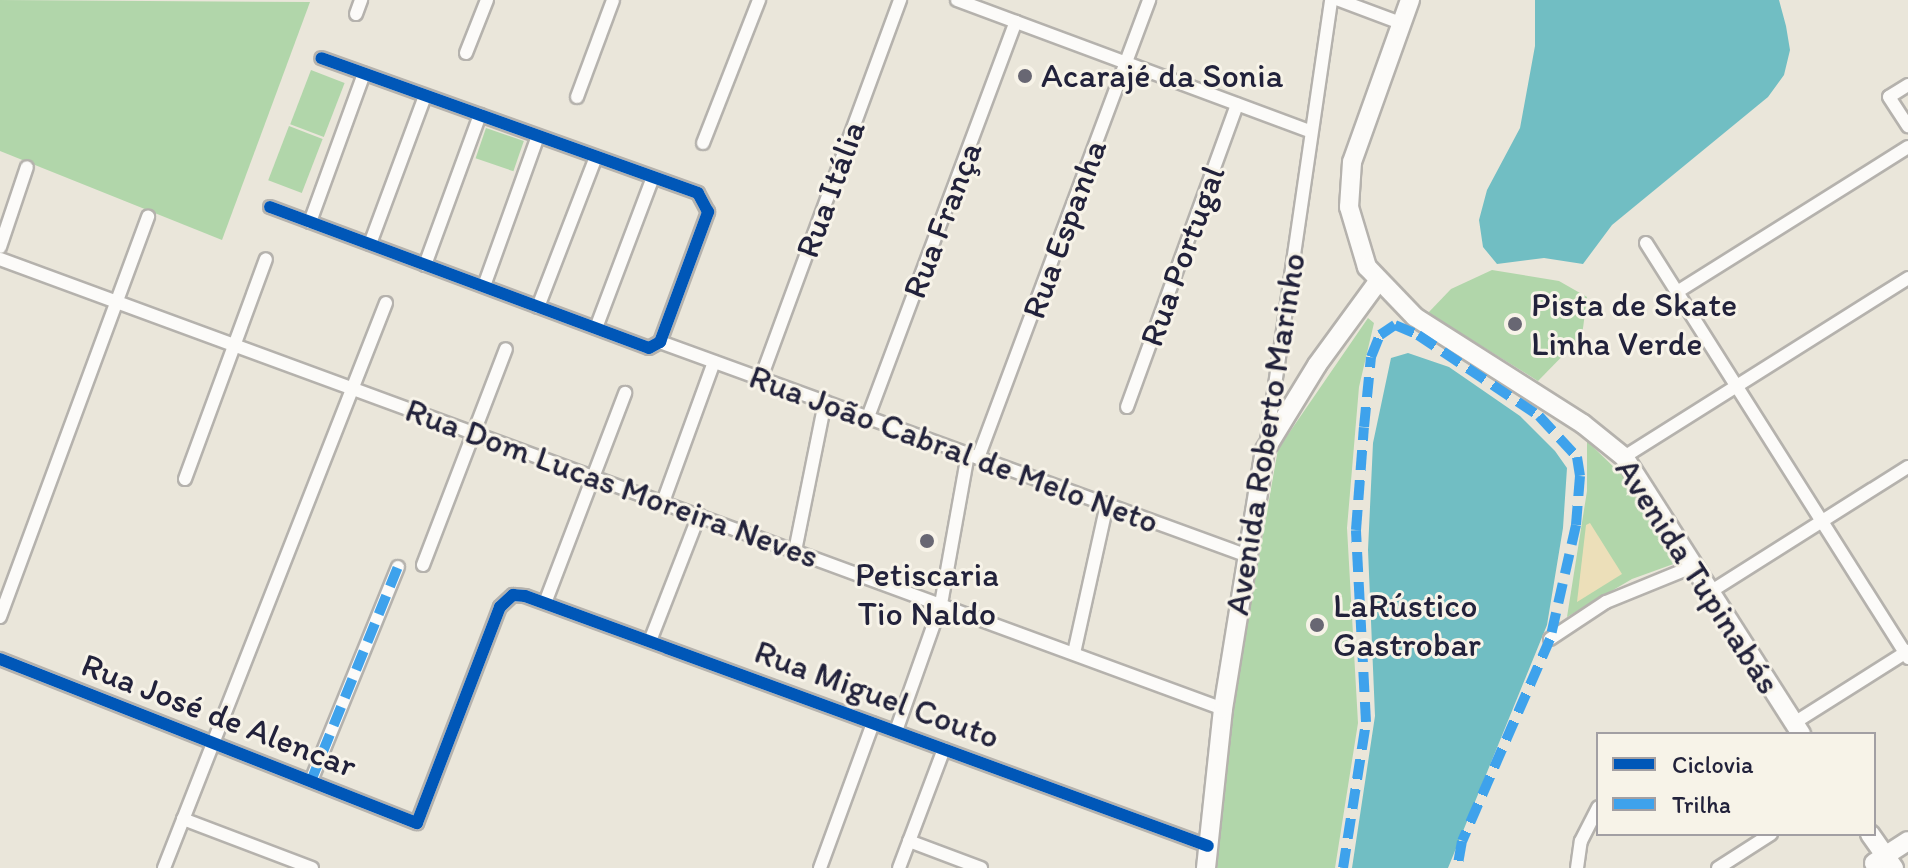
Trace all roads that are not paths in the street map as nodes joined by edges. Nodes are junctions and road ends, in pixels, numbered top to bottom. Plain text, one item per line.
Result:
1 (361, 0) edge
2 (487, 0) edge
3 (613, 0) edge
4 (759, 0) edge
5 (900, 0) edge
6 (957, 0) edge
7 (1149, 0) edge
8 (1331, 0) edge
9 (1339, 0) edge
10 (1410, 0) edge
11 (356, 14) dead end
12 (1016, 22) junction
13 (1401, 23) junction
14 (466, 53) dead end
15 (321, 58) dead end
16 (1126, 63) junction
17 (364, 74) junction
18 (1908, 85) edge
19 (425, 96) junction
20 (577, 97) dead end
21 (1237, 104) junction
22 (480, 115) junction
23 (1908, 126) edge
24 (1309, 131) junction
25 (538, 136) junction
26 (703, 143) dead end
27 (1908, 147) edge
28 (596, 157) junction
29 (27, 167) dead end
30 (653, 177) junction
31 (270, 207) dead end
32 (148, 216) dead end
33 (310, 222) junction
34 (1646, 243) dead end
35 (370, 244) junction
36 (0, 247) edge
37 (0, 259) edge
38 (266, 259) dead end
39 (425, 265) junction
40 (1908, 278) edge
41 (1377, 283) junction
42 (484, 286) junction
43 (1677, 292) junction
44 (116, 301) junction
45 (386, 303) dead end
46 (538, 307) junction
47 (596, 328) junction
48 (660, 342) junction
49 (234, 345) junction
50 (506, 349) dead end
51 (714, 362) junction
52 (761, 378) junction
53 (1736, 386) junction
54 (353, 388) junction
55 (625, 393) dead end
56 (825, 402) junction
57 (1127, 407) dead end
58 (868, 417) junction
59 (474, 433) junction
60 (1265, 450) junction
61 (973, 456) junction
62 (1624, 457) junction
63 (1908, 467) edge
64 (593, 476) junction
65 (185, 479) dead end
66 (663, 502) junction
67 (1107, 504) junction
68 (699, 515) junction
69 (1822, 522) junction
70 (795, 551) junction
71 (1248, 556) junction
72 (423, 565) dead end
73 (1694, 566) junction
74 (398, 567) dead end
75 (1710, 592) junction
76 (545, 603) junction
77 (941, 604) junction
78 (0, 617) edge
79 (1550, 639) dead end
80 (650, 641) junction
81 (1074, 653) junction
82 (1907, 654) edge
83 (0, 659) edge
84 (1223, 709) junction
85 (873, 723) junction
86 (1798, 728) edge
87 (896, 731) junction
88 (213, 743) junction
89 (944, 749) junction
90 (311, 781) junction
91 (1596, 811) edge
92 (183, 819) junction
93 (417, 823) joint
94 (1768, 836) edge
95 (1862, 836) edge
96 (1871, 836) edge
97 (909, 841) junction
98 (1908, 841) edge
99 (1208, 846) junction
100 (1883, 864) edge
101 (164, 868) edge
102 (312, 868) edge
103 (820, 868) edge
104 (899, 868) edge
105 (981, 868) edge
106 (1206, 868) edge
107 (1577, 868) edge
108 (1718, 868) edge

1 - 11 street
2 - 14 street
3 - 20 street
4 - 26 street
5 - 52 street, Rua Itália
6 - 12 street
7 - 16 street, Rua Espanha
8 - 24 street, Avenida Roberto Marinho
9 - 13 street
10 - 13 main road, Avenida Tupinabás
12 - 16 street
12 - 58 street, Rua França
13 - 41 main road, Avenida Tupinabás
15 - 17 street
16 - 21 street
16 - 61 street, Rua Espanha
17 - 19 street
17 - 33 street
18 - 23 street
19 - 22 street
19 - 35 street
21 - 24 street
21 - 57 street, Rua Portugal
22 - 25 street
22 - 39 street
24 - 60 street, Avenida Roberto Marinho
25 - 28 street
25 - 42 street
27 - 43 street
28 - 30 street
28 - 46 street
29 - 36 street
30 - 47 street
30 - 48 street
31 - 33 street, Rua João Cabral de Melo Neto
32 - 44 street
33 - 35 street, Rua João Cabral de Melo Neto
34 - 43 street
35 - 39 street, Rua João Cabral de Melo Neto
37 - 44 street, Rua Dom Lucas Moreira Neves
38 - 49 street
39 - 42 street, Rua João Cabral de Melo Neto
40 - 53 street
41 - 60 main road
41 - 62 main road, Avenida Tupinabás
42 - 46 street, Rua João Cabral de Melo Neto
43 - 53 street
44 - 49 street, Rua Dom Lucas Moreira Neves
44 - 78 street
45 - 54 street
46 - 47 street, Rua João Cabral de Melo Neto
47 - 48 street, Rua João Cabral de Melo Neto
48 - 51 street, Rua João Cabral de Melo Neto
49 - 54 street, Rua Dom Lucas Moreira Neves
49 - 65 street
50 - 59 street
51 - 52 street, Rua João Cabral de Melo Neto
51 - 66 street
52 - 56 street, Rua João Cabral de Melo Neto
53 - 62 street
53 - 69 street
54 - 59 street, Rua Dom Lucas Moreira Neves
54 - 88 street
55 - 64 street
56 - 58 street, Rua João Cabral de Melo Neto
56 - 70 street
58 - 61 street, Rua João Cabral de Melo Neto
59 - 64 street, Rua Dom Lucas Moreira Neves
59 - 72 street
60 - 71 main road, Avenida Roberto Marinho
61 - 67 street, Rua João Cabral de Melo Neto
61 - 77 street, Rua Espanha
62 - 73 main road, Avenida Tupinabás
63 - 69 street
64 - 66 street, Rua Dom Lucas Moreira Neves
64 - 76 street
66 - 68 street, Rua Dom Lucas Moreira Neves
67 - 71 street, Rua João Cabral de Melo Neto
67 - 81 street
68 - 70 street, Rua Dom Lucas Moreira Neves
68 - 80 street
69 - 75 street
69 - 82 street
70 - 77 street, Rua Dom Lucas Moreira Neves
71 - 84 main road, Avenida Roberto Marinho
73 - 75 main road, Avenida Tupinabás
73 - 79 street
74 - 90 street
75 - 86 main road, Avenida Tupinabás
76 - 80 street, Rua Miguel Couto
76 - 93 street, Rua Miguel Couto
77 - 81 street, Rua Dom Lucas Moreira Neves
77 - 87 street, Rua Espanha
80 - 85 street, Rua Miguel Couto
81 - 84 street, Rua Dom Lucas Moreira Neves
82 - 86 street
83 - 88 street, Rua José de Alencar
84 - 99 main road, Avenida Roberto Marinho
85 - 87 street, Rua Miguel Couto
85 - 103 street
87 - 89 street, Rua Miguel Couto
88 - 90 street, Rua José de Alencar
88 - 92 street
89 - 97 street
89 - 99 street, Rua Miguel Couto
90 - 93 street, Rua José de Alencar
91 - 107 street
92 - 101 street
92 - 102 street
94 - 108 street
95 - 100 main road
96 - 100 main road
97 - 104 street
97 - 105 street
98 - 100 main road
99 - 106 main road, Avenida Roberto Marinho

